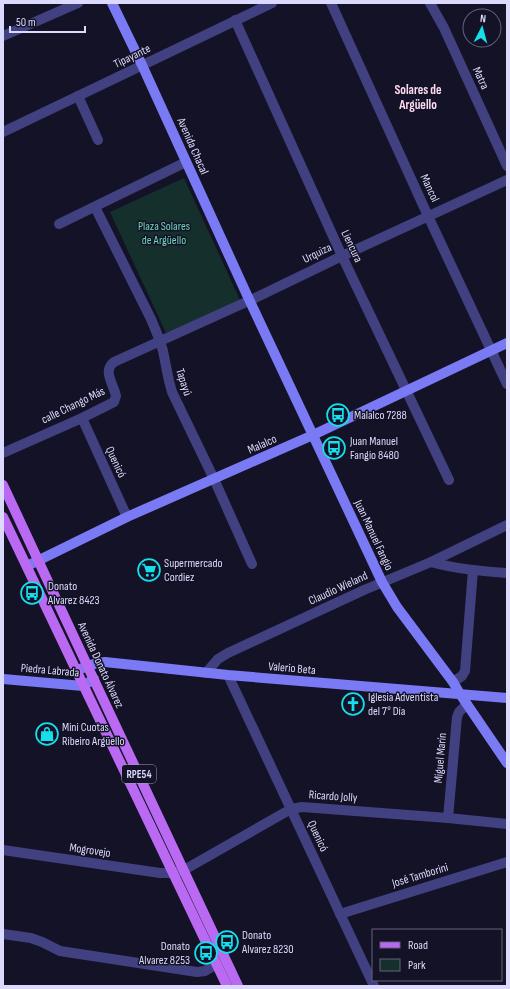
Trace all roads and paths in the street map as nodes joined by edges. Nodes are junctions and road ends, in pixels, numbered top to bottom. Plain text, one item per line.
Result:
1 (78, 3) edge
2 (112, 3) edge
3 (272, 3) edge
4 (331, 3) edge
5 (430, 3) edge
6 (235, 20) junction
7 (3, 36) edge
8 (142, 65) junction
9 (78, 96) junction
10 (3, 132) edge
11 (98, 140) dead end
12 (186, 162) junction
13 (507, 166) edge
14 (507, 180) edge
15 (95, 207) junction
16 (428, 216) junction
17 (59, 224) dead end
18 (342, 256) junction
19 (249, 300) junction
20 (160, 341) junction
21 (507, 343) edge
22 (492, 351) junction
23 (507, 384) edge
24 (406, 391) junction
25 (82, 418) junction
26 (313, 435) junction
27 (3, 453) edge
28 (214, 479) junction
29 (449, 480) dead end
30 (3, 485) edge
31 (127, 517) junction
32 (19, 520) junction
33 (4, 522) edge
34 (507, 526) edge
35 (38, 560) junction
36 (430, 562) junction
37 (252, 564) dead end
38 (27, 566) junction
39 (473, 570) junction
40 (507, 573) edge
41 (382, 582) junction
42 (87, 665) junction
43 (76, 671) junction
44 (206, 673) junction
45 (228, 675) junction
46 (3, 679) edge
47 (94, 679) junction
48 (453, 682) junction
49 (83, 686) junction
50 (460, 694) junction
51 (507, 698) edge
52 (467, 704) junction
53 (507, 763) edge
54 (291, 809) junction
55 (448, 818) junction
56 (507, 824) edge
57 (3, 850) edge
58 (507, 862) edge
59 (184, 870) junction
60 (174, 873) junction
61 (340, 914) junction
62 (3, 934) edge
63 (217, 964) junction
64 (227, 986) edge
65 (238, 986) edge
66 (374, 986) edge

1 - 7 street
2 - 8 main road, Avenida Chacal
3 - 6 street, Tipayante
4 - 16 street, Mancol
5 - 13 street, Matra
6 - 8 street, Tipayante
6 - 18 street, Liencura
8 - 9 street, Tipayante
8 - 12 main road, Avenida Chacal
9 - 10 street, Tipayante
9 - 11 street
12 - 15 street
12 - 19 main road, Avenida Chacal
14 - 16 street, Urquiza
15 - 17 street
15 - 20 street, Tapayú
16 - 18 street, Urquiza
16 - 22 street, Mancol
18 - 19 street, Urquiza
18 - 24 street, Liencura
19 - 20 street, Urquiza
19 - 26 main road, Juan Manuel Fangio
20 - 25 street, calle Chango Más
20 - 28 street, Tapayú
21 - 22 main road, Malalco
22 - 23 street, Mancol
22 - 24 main road, Malalco
24 - 26 main road, Malalco
24 - 29 street, Liencura
25 - 27 street, calle Chango Más
25 - 31 street, Quenicó
26 - 28 main road, Malalco
26 - 41 main road, Juan Manuel Fangio
28 - 31 main road, Malalco
28 - 37 street, Tapayú
30 - 32 main road, Avenida Donato Álvarez / RPE54
31 - 35 main road, Malalco
32 - 33 street
32 - 35 main road, Avenida Donato Álvarez / RPE54
33 - 38 main road, Avenida Donato Álvarez / RPE54
34 - 36 street, Claudio Wieland
35 - 38 main road, Malalco
35 - 42 main road, Avenida Donato Álvarez / RPE54
36 - 39 street
36 - 41 street, Claudio Wieland
38 - 43 main road, Avenida Donato Álvarez / RPE54
39 - 40 street
39 - 48 street
41 - 44 street, Claudio Wieland
41 - 48 main road, Juan Manuel Fangio
42 - 43 main road, Valerio Beta
42 - 44 main road, Valerio Beta
42 - 47 main road, Avenida Donato Álvarez / RPE54
43 - 49 main road, Avenida Donato Álvarez / RPE54
44 - 45 main road, Valerio Beta
45 - 50 main road, Valerio Beta
45 - 54 street, Quenicó
46 - 49 main road, Piedra Labrada
47 - 49 main road, Piedra Labrada
47 - 59 main road, Avenida Donato Álvarez / RPE54
48 - 50 main road, Juan Manuel Fangio
49 - 60 main road, Avenida Donato Álvarez / RPE54
50 - 51 main road, Valerio Beta
50 - 52 main road, Juan Manuel Fangio
52 - 53 main road, Juan Manuel Fangio
52 - 55 street, Miguel Marín
54 - 55 street, Ricardo Jolly
54 - 59 street, Ricardo Jolly
54 - 61 street, Quenicó
55 - 56 street, Ricardo Jolly
57 - 60 street, Mogrovejo
58 - 61 street, José Tamborini
59 - 60 street, Ricardo Jolly
59 - 65 main road, Avenida Donato Álvarez / RPE54
60 - 63 main road, Avenida Donato Álvarez / RPE54
61 - 66 street, Quenicó
62 - 63 street
63 - 64 main road, Avenida Donato Álvarez / RPE54

